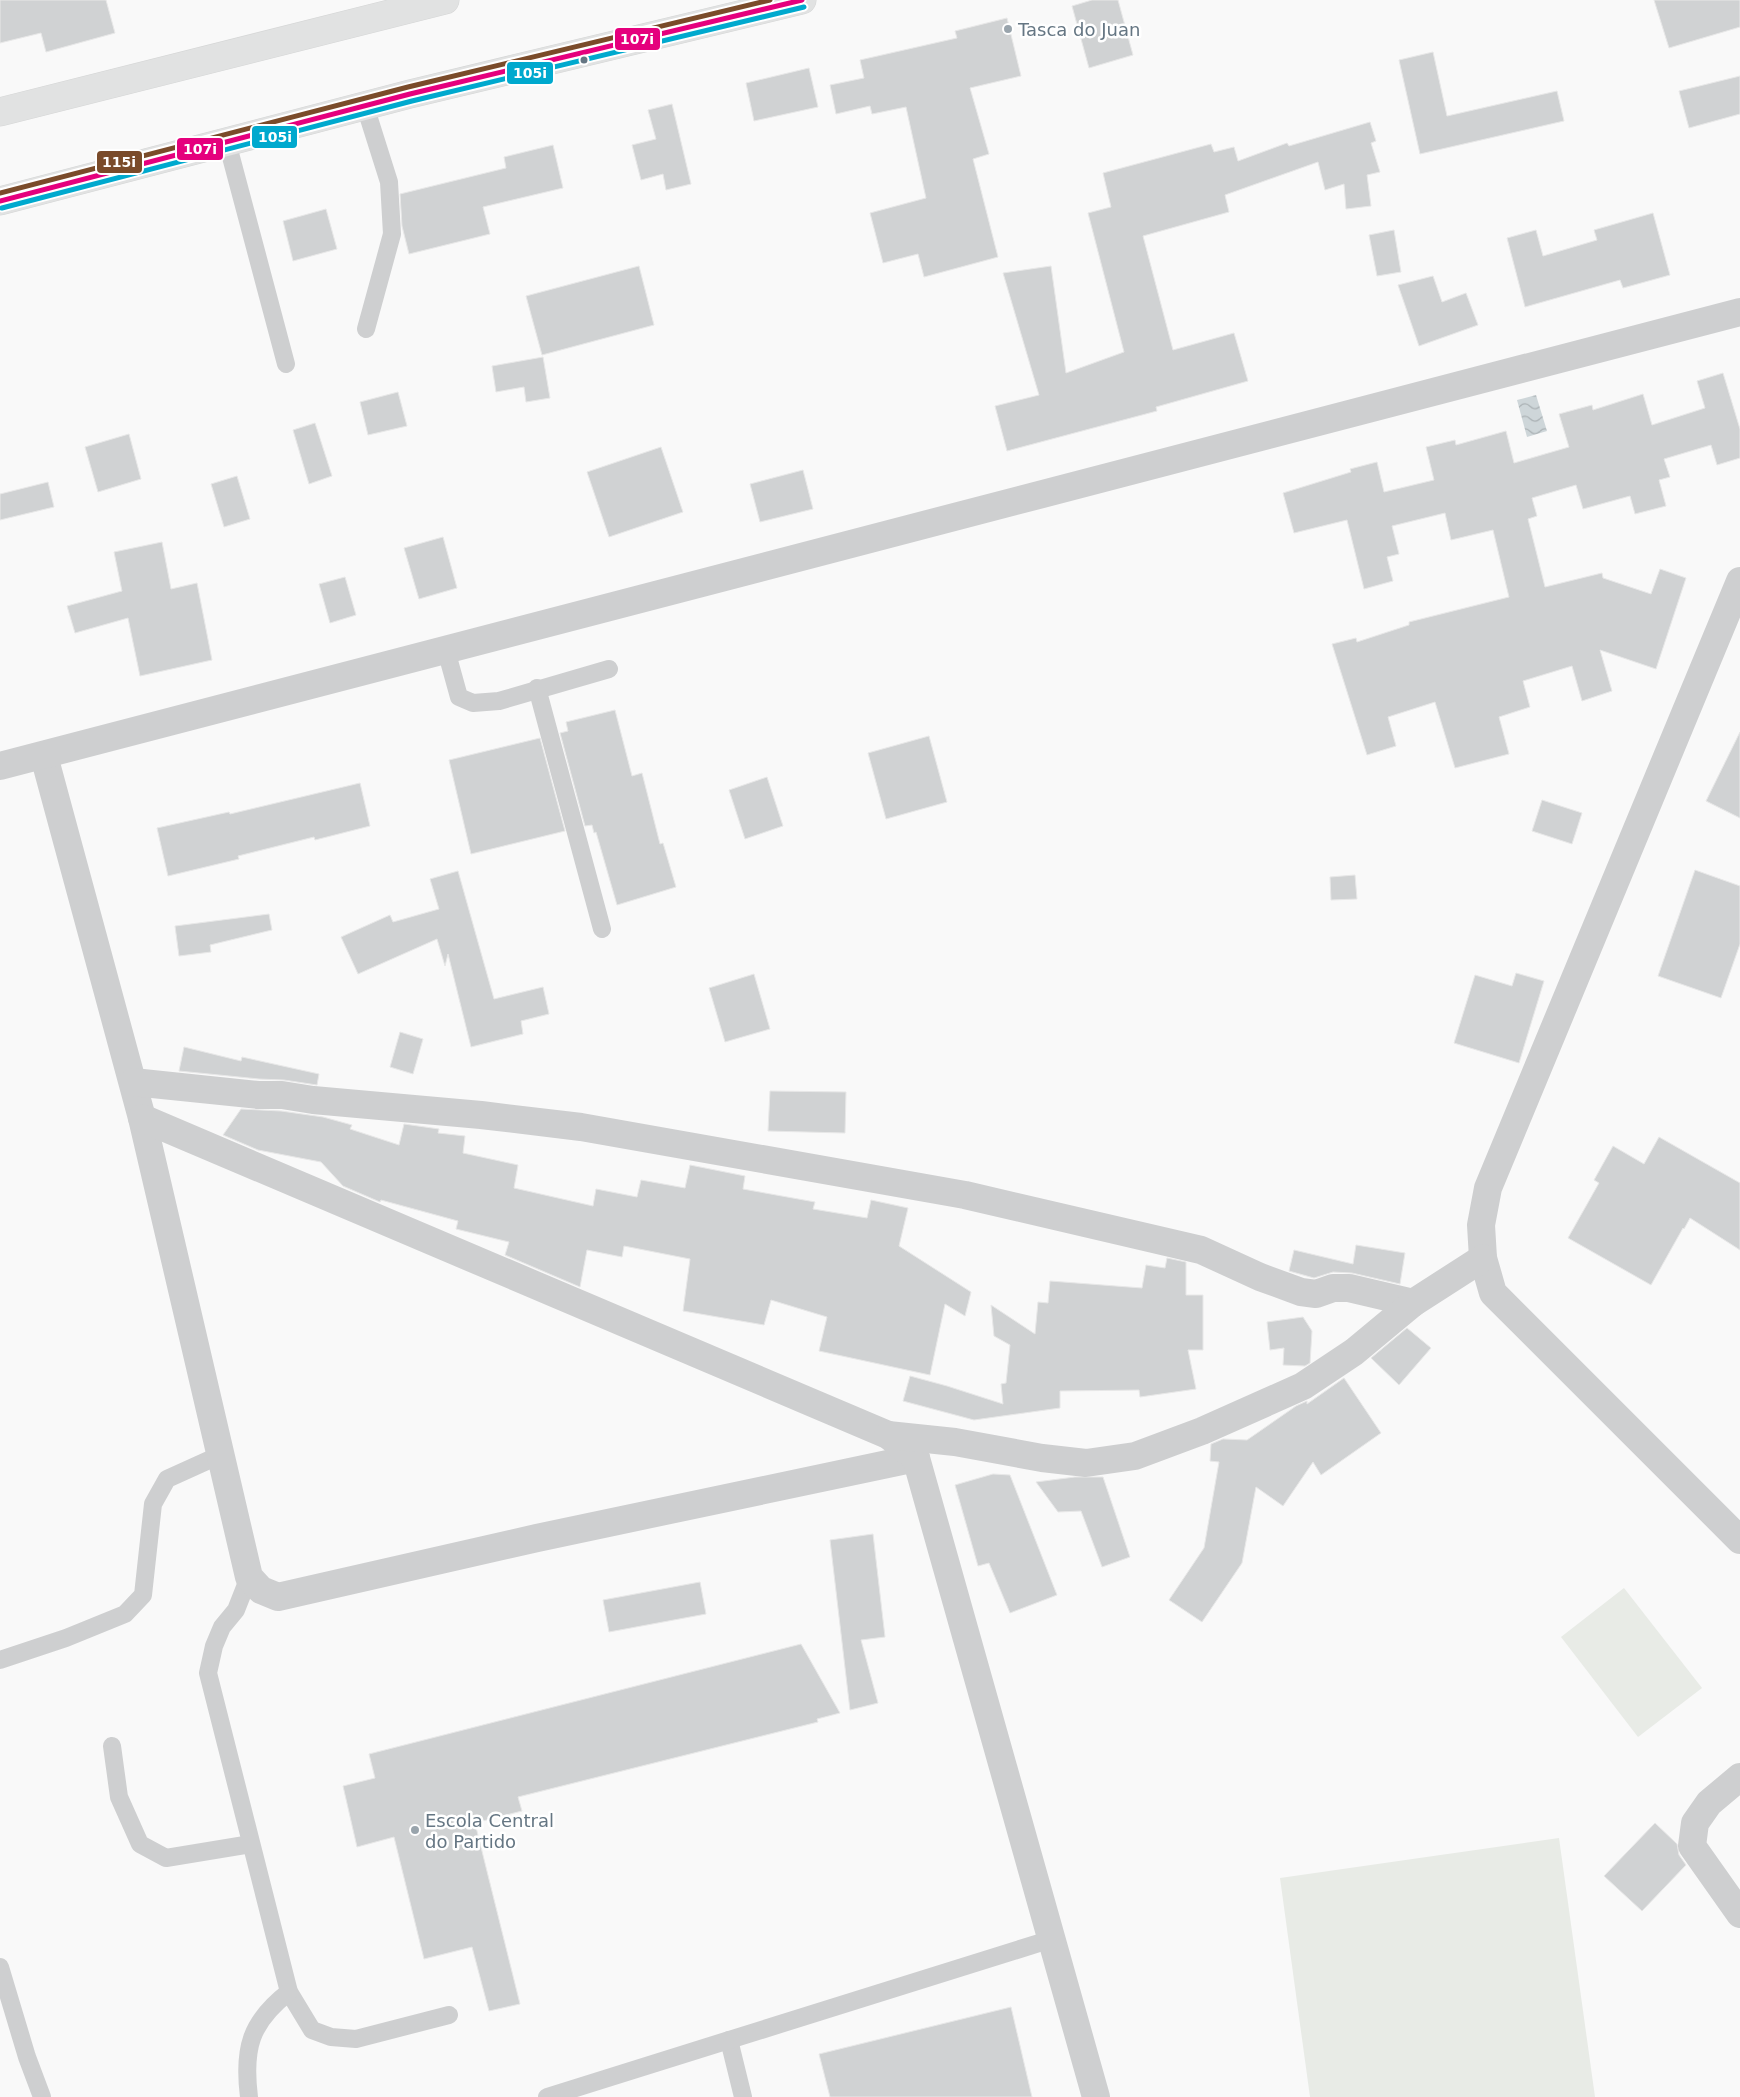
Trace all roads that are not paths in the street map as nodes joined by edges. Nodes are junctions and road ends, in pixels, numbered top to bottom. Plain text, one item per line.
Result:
1 (445, 0) edge
2 (802, 0) edge
3 (365, 106) junction
4 (0, 112) edge
5 (227, 142) junction
6 (0, 201) edge
7 (1740, 312) edge
8 (366, 330) dead end
9 (286, 364) dead end
10 (1740, 581) edge
11 (446, 650) junction
12 (609, 669) dead end
13 (536, 688) junction
14 (44, 756) junction
15 (0, 766) edge
16 (602, 929) dead end
17 (133, 1082) junction
18 (142, 1118) junction
19 (1483, 1258) junction
20 (1413, 1303) junction
21 (888, 1435) junction
22 (220, 1454) junction
23 (916, 1458) junction
24 (1740, 1540) edge
25 (249, 1578) junction
26 (0, 1660) edge
27 (112, 1746) dead end
28 (1740, 1777) edge
29 (250, 1844) junction
30 (1740, 1914) edge
31 (1052, 1939) junction
32 (0, 1967) edge
33 (289, 1992) junction
34 (449, 2015) dead end
35 (729, 2040) junction
36 (42, 2097) edge
37 (249, 2097) edge
38 (547, 2097) edge
39 (743, 2097) edge
40 (1096, 2097) edge

1 - 4 highway
2 - 3 highway
3 - 5 highway
3 - 8 lane
5 - 6 highway
5 - 9 lane
7 - 11 street
10 - 19 street
11 - 13 lane
11 - 14 street
12 - 13 lane
13 - 16 lane
14 - 15 street
14 - 17 street
17 - 18 street
17 - 20 street
18 - 21 street
18 - 22 street
19 - 20 street
19 - 24 street
20 - 21 street
21 - 23 street
22 - 25 street
22 - 26 lane
23 - 25 street
23 - 31 street
25 - 29 lane
27 - 29 lane
28 - 30 street
29 - 33 lane
31 - 35 lane
31 - 40 street
32 - 36 lane
33 - 34 lane
33 - 37 lane
35 - 38 lane
35 - 39 lane

